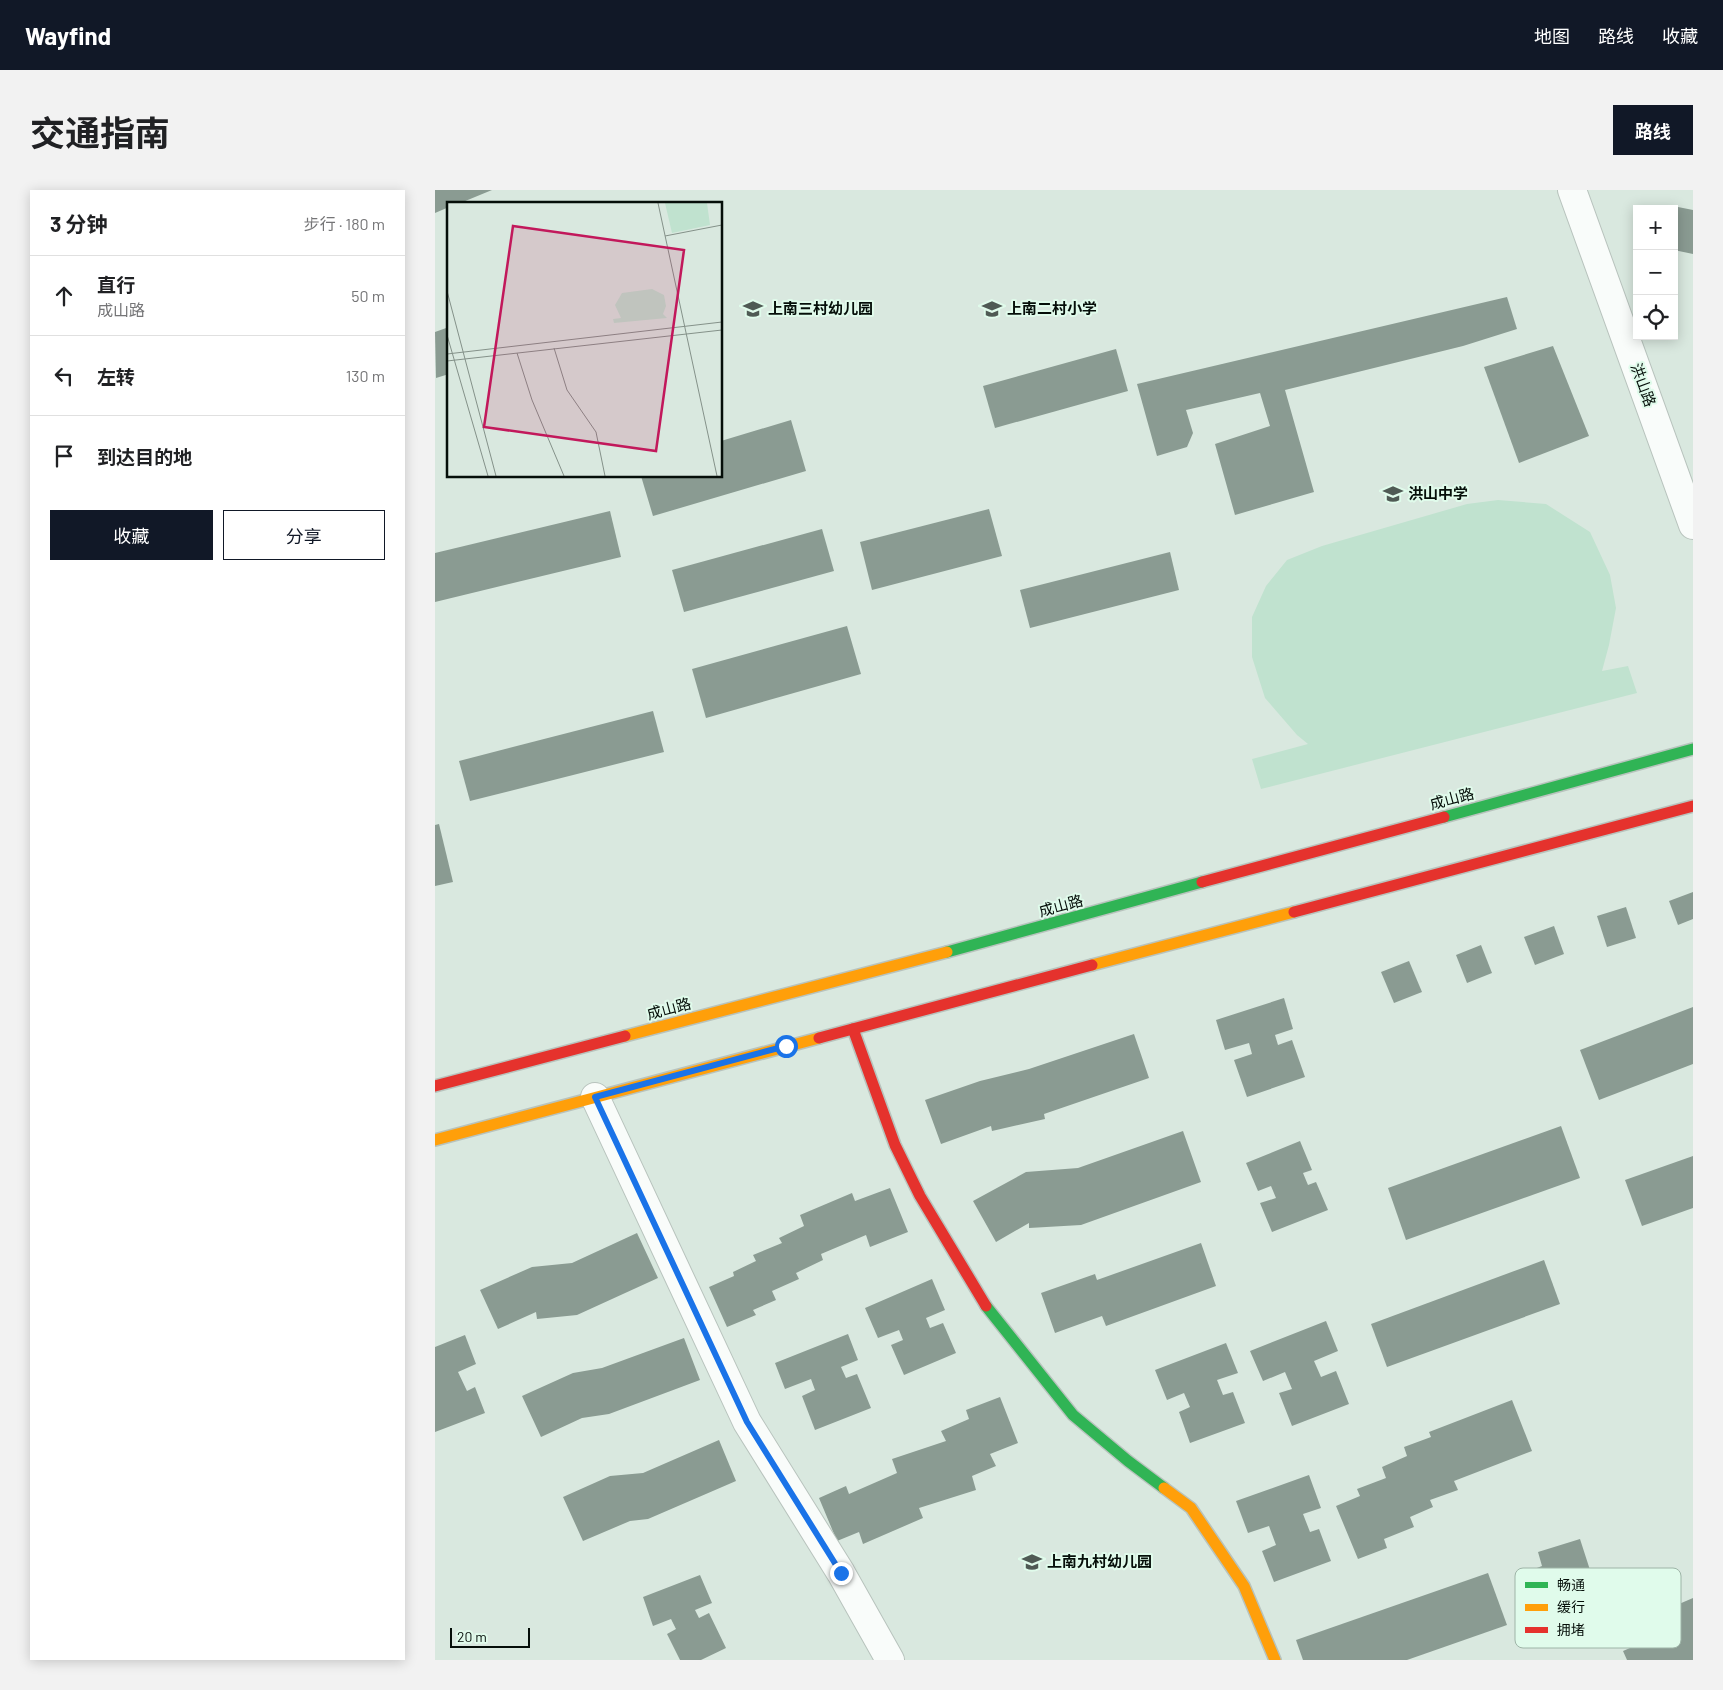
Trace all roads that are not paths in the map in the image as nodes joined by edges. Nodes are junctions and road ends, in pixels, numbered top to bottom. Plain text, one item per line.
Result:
1 (1573, 190) edge
2 (1693, 525) edge
3 (1693, 749) edge
4 (1693, 806) edge
5 (853, 1029) junction
6 (435, 1086) edge
7 (595, 1097) junction
8 (435, 1140) edge
9 (890, 1660) edge
10 (1275, 1660) edge

1 - 2 street, 洪山路
3 - 6 main road, 成山路
4 - 5 main road
5 - 7 main road
5 - 10 main road
7 - 8 main road
7 - 9 street

